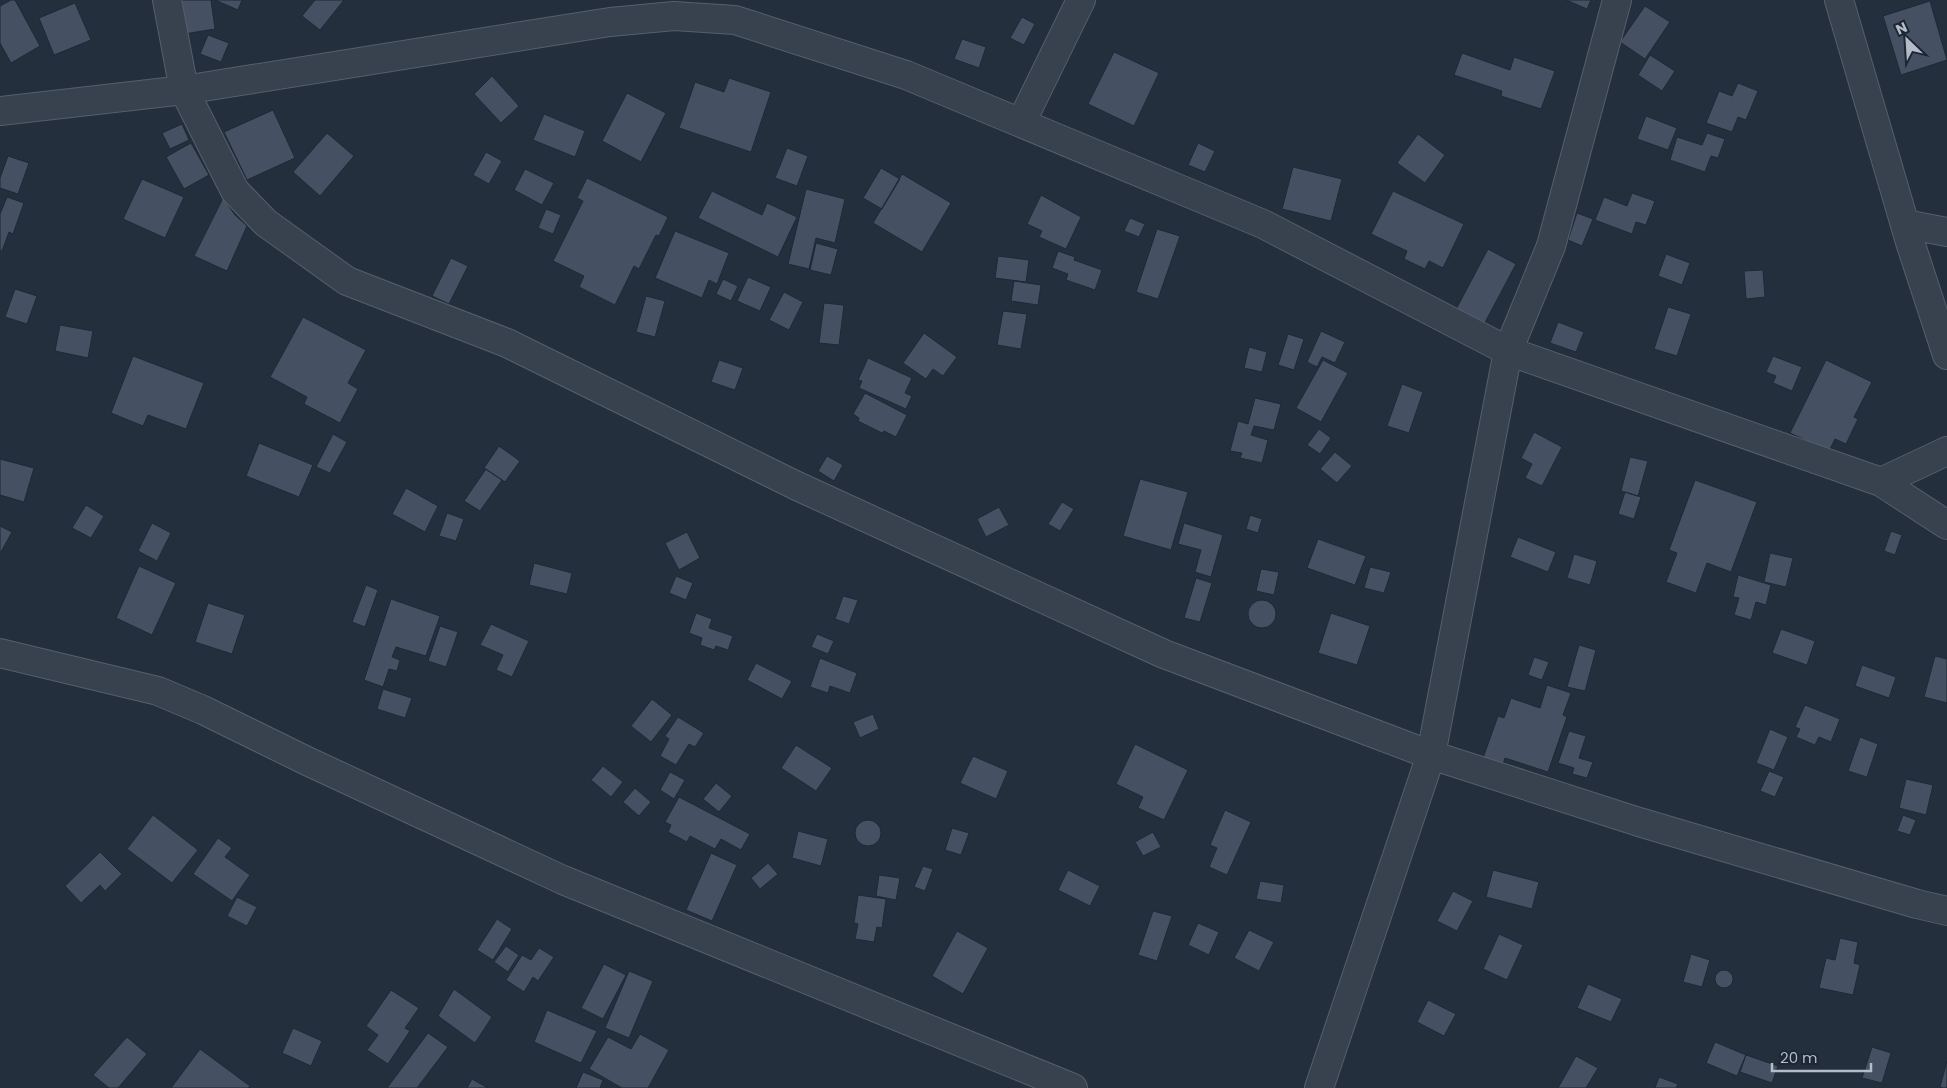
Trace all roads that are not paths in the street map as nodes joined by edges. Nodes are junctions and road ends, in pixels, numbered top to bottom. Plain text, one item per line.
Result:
1 (167, 0) edge
2 (1081, 0) edge
3 (1617, 0) edge
4 (1839, 0) edge
5 (184, 90) junction
6 (0, 111) edge
7 (1021, 123) junction
8 (1905, 224) junction
9 (1947, 232) edge
10 (1508, 350) junction
11 (1947, 355) edge
12 (1947, 451) edge
13 (1880, 482) junction
14 (1947, 525) edge
15 (0, 653) edge
16 (1431, 755) junction
17 (1947, 911) edge
18 (1073, 1088) edge
19 (1320, 1088) edge

1 - 5 street
2 - 7 street
3 - 10 street
4 - 8 street
5 - 6 street
5 - 7 street
5 - 16 street
7 - 10 street
8 - 9 street
8 - 11 street
10 - 13 street
10 - 16 street
12 - 13 street
13 - 14 street
15 - 18 street
16 - 17 street
16 - 19 street

